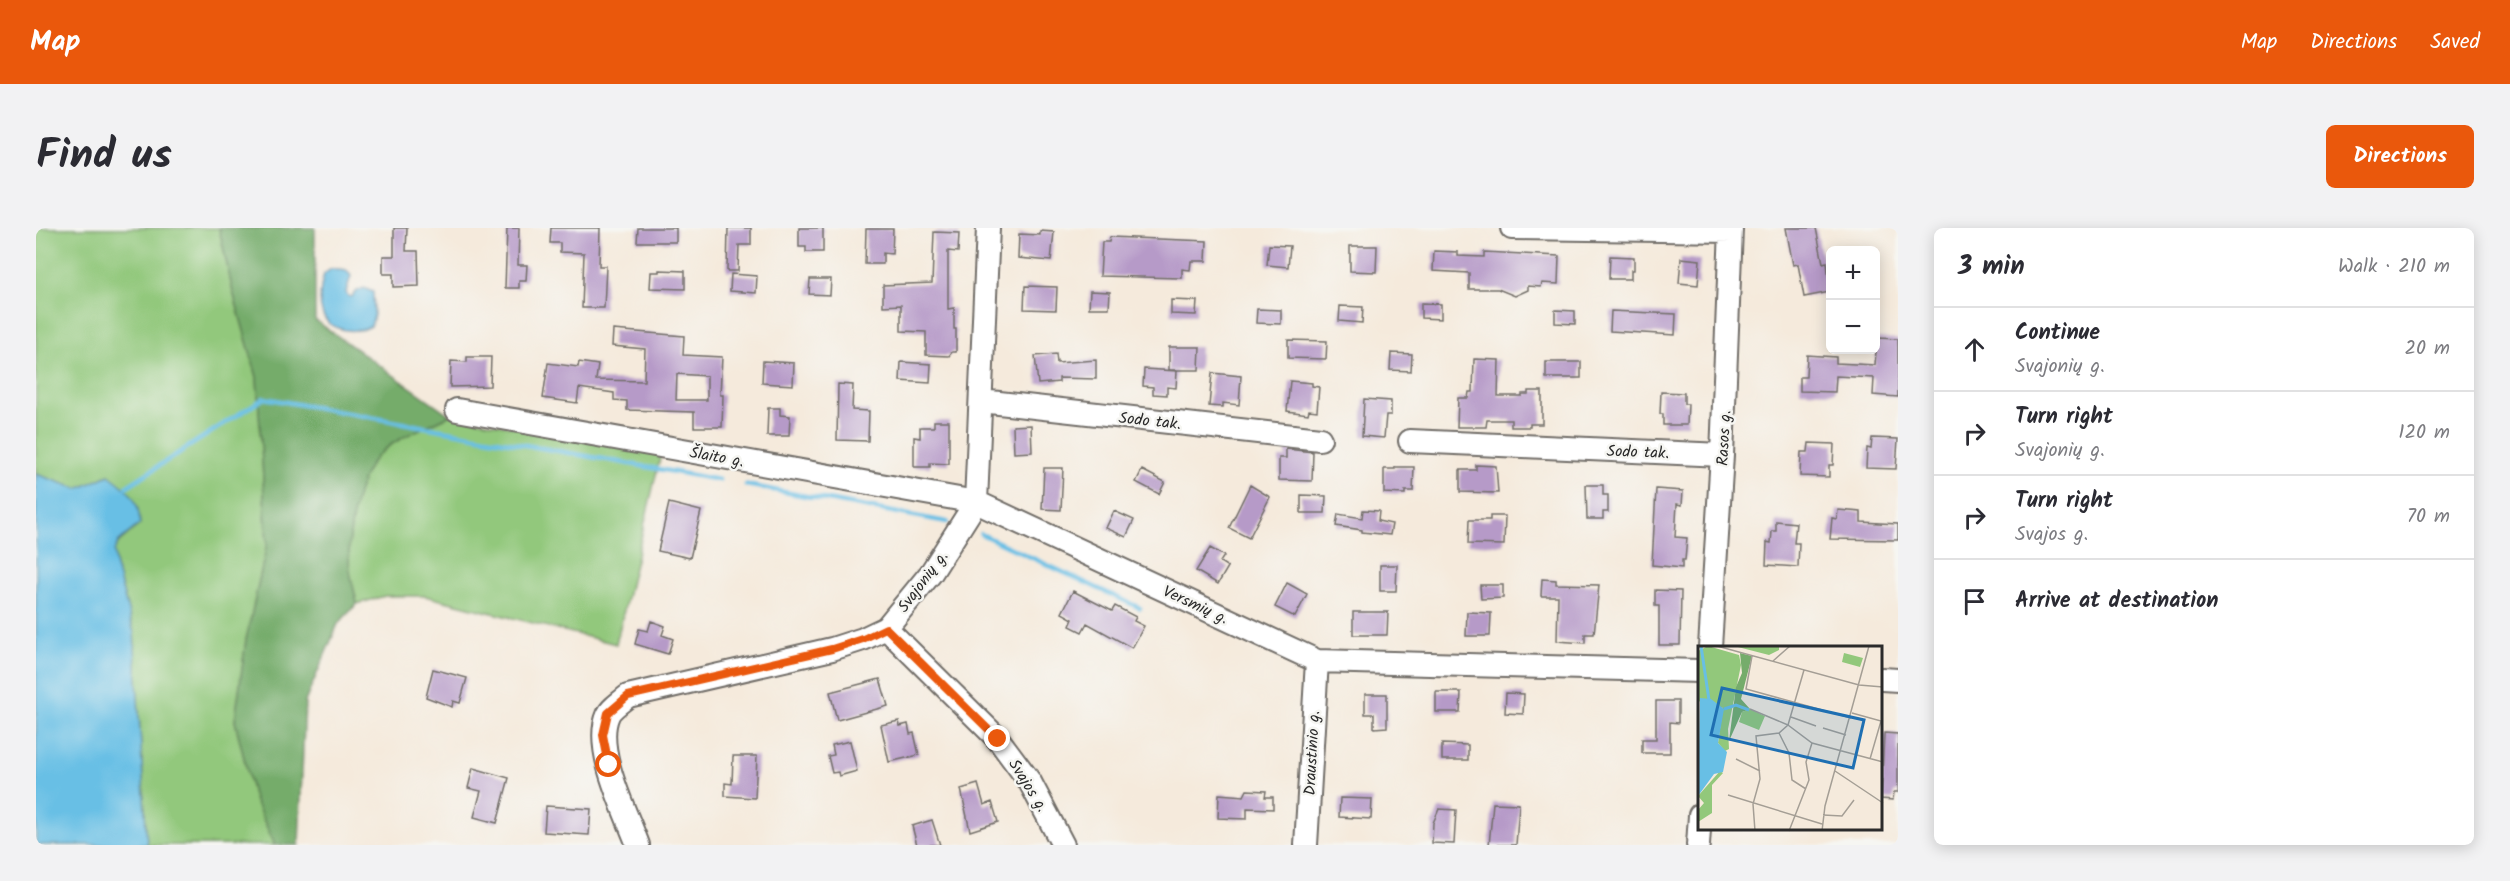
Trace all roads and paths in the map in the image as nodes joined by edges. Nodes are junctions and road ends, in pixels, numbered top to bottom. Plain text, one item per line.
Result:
1 (988, 228) edge
2 (1512, 228) edge
3 (1731, 230) edge
4 (981, 401) junction
5 (457, 410) dead end
6 (1320, 440) dead end
7 (1410, 441) dead end
8 (1722, 455) junction
9 (976, 502) junction
10 (886, 628) junction
11 (1710, 646) edge
12 (1317, 661) junction
13 (1698, 671) edge
14 (1883, 679) edge
15 (1898, 680) edge
16 (1699, 830) edge
17 (638, 845) edge
18 (1063, 845) edge
19 (1306, 845) edge
20 (1698, 845) edge

1 - 4 street
2 - 3 street
3 - 8 street, Rasos g.
4 - 6 street, Sodo tak.
4 - 9 street
5 - 9 street, Šlaito g.
7 - 8 street, Sodo tak.
8 - 11 street, Rasos g.
9 - 10 street, Svajonių g.
9 - 12 street, Versmių g.
10 - 17 street, Svajonių g.
10 - 18 street, Svajos g.
12 - 13 street, Versmių g.
12 - 19 street, Draustinio g.
14 - 15 street
16 - 20 street

